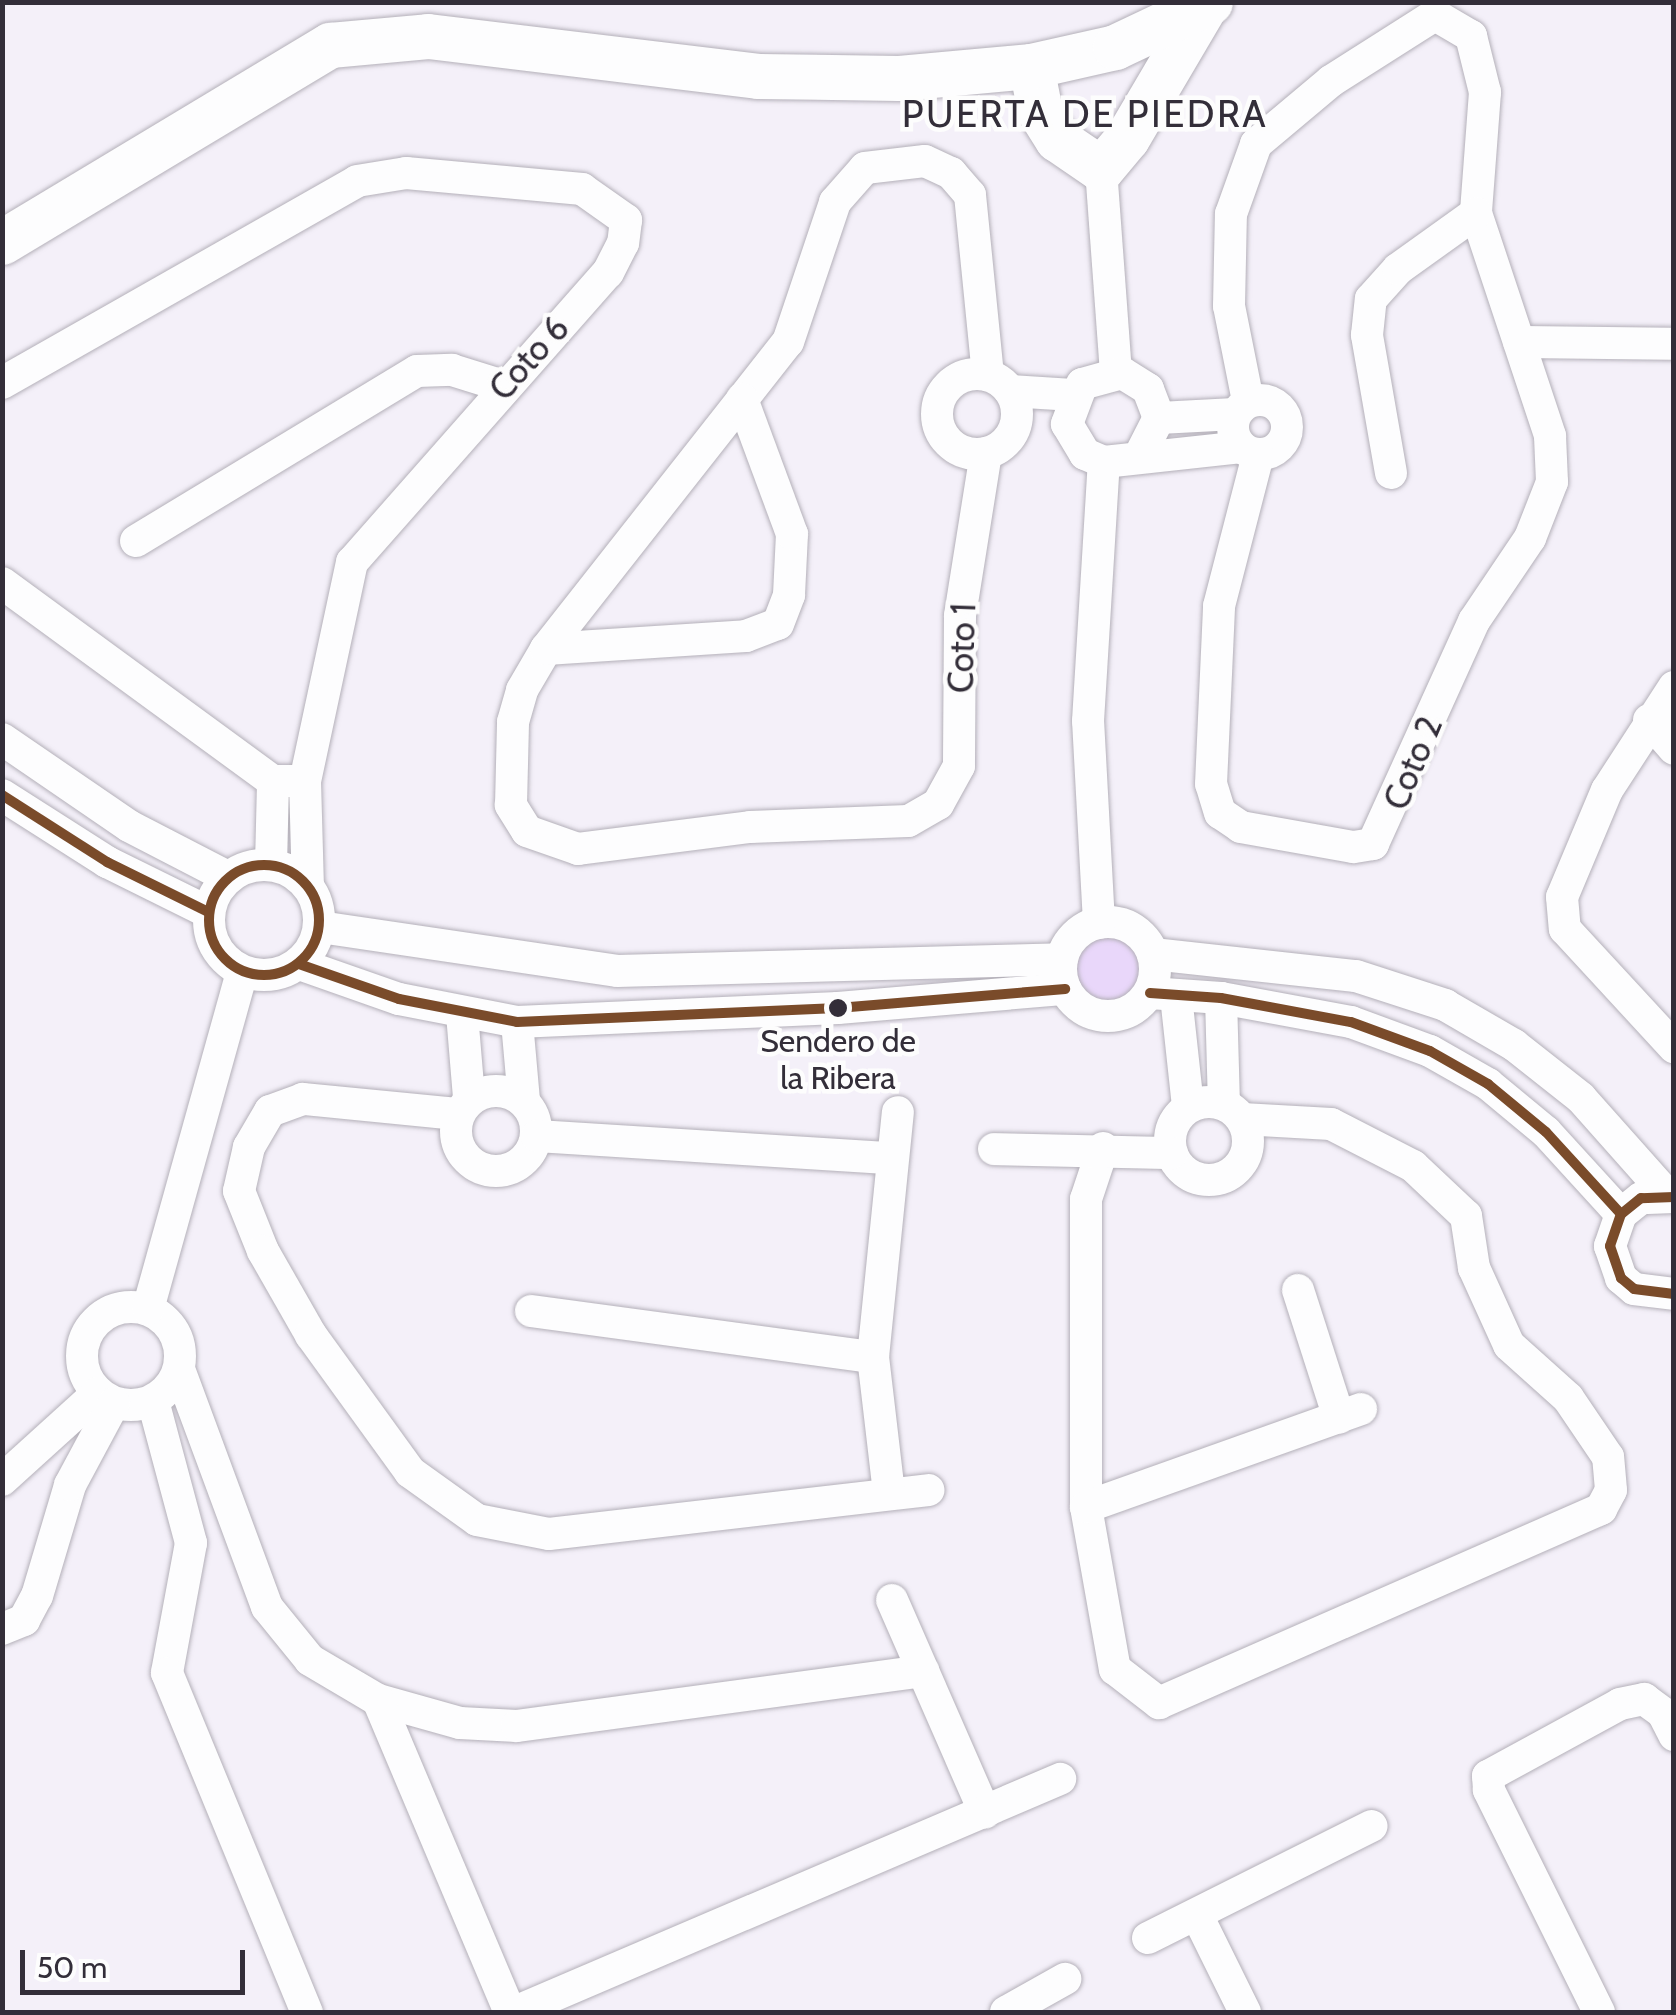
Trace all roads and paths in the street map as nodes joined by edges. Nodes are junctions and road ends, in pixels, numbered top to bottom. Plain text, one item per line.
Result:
1 (1207, 5) edge
2 (1115, 47) junction
3 (1031, 66) junction
4 (1144, 104) junction
5 (1101, 169) junction
6 (1476, 213) junction
7 (2, 242) edge
8 (1519, 342) junction
9 (1674, 344) edge
10 (1116, 373) junction
11 (2, 382) edge
12 (999, 383) junction
13 (503, 386) junction
14 (1073, 395) junction
15 (742, 398) junction
16 (1242, 408) junction
17 (1158, 418) junction
18 (1015, 430) junction
19 (1072, 439) junction
20 (1249, 451) junction
21 (1142, 453) junction
22 (986, 454) junction
23 (1104, 462) junction
24 (1391, 473) dead end
25 (136, 541) dead end
26 (2, 583) edge
27 (546, 649) junction
28 (1674, 687) edge
29 (1648, 720) junction
30 (2, 740) edge
31 (1674, 749) edge
32 (289, 781) junction
33 (2, 795) edge
34 (271, 864) junction
35 (228, 878) junction
36 (308, 886) junction
37 (208, 912) junction
38 (1098, 923) junction
39 (320, 927) junction
40 (1154, 954) junction
41 (299, 964) junction
42 (242, 972) junction
43 (1063, 974) junction
44 (1163, 994) junction
45 (1221, 998) junction
46 (462, 1014) junction
47 (518, 1022) junction
48 (1674, 1047) edge
49 (524, 1100) junction
50 (463, 1106) junction
51 (1188, 1108) junction
52 (1233, 1111) junction
53 (898, 1112) dead end
54 (537, 1136) junction
55 (1103, 1148) junction
56 (994, 1149) dead end
57 (1172, 1153) junction
58 (890, 1158) junction
59 (1670, 1196) edge
60 (1621, 1214) junction
61 (1298, 1290) dead end
62 (1672, 1300) edge
63 (148, 1309) junction
64 (531, 1311) dead end
65 (872, 1357) junction
66 (179, 1369) junction
67 (106, 1398) junction
68 (152, 1401) junction
69 (2, 1480) edge
70 (928, 1490) dead end
71 (889, 1493) junction
72 (1086, 1507) junction
73 (246, 1559) junction
74 (189, 1572) junction
75 (892, 1600) dead end
76 (2, 1629) edge
77 (923, 1670) junction
78 (378, 1700) junction
79 (1674, 1735) edge
80 (1060, 1778) dead end
81 (984, 1814) junction
82 (1372, 1826) dead end
83 (1198, 1917) junction
84 (1148, 1938) dead end
85 (1065, 1980) dead end
86 (1018, 2010) edge
87 (307, 2012) edge
88 (512, 2012) edge
89 (1245, 2012) edge
90 (1599, 2012) edge

1 - 2 street
1 - 4 street
2 - 3 street
2 - 4 street
3 - 5 street
3 - 7 street
4 - 5 street
5 - 10 street
6 - 8 street
6 - 16 street
6 - 24 street
8 - 9 street
8 - 20 street, Coto 2
10 - 14 street
10 - 17 street
11 - 13 street, Coto 6
12 - 14 street
12 - 15 street
12 - 18 street
12 - 22 street
13 - 25 street
13 - 32 street, Coto 6
14 - 19 street
15 - 27 street
15 - 27 street
16 - 17 street
16 - 20 street
16 - 20 street
17 - 21 street
18 - 19 street
18 - 22 street
19 - 23 street
20 - 21 street
21 - 23 street
22 - 27 street, Coto 1
23 - 38 street
26 - 32 street
28 - 29 street
29 - 31 street
29 - 48 street
30 - 35 street
32 - 34 street
32 - 36 street
33 - 37 street
34 - 35 street
34 - 36 street
35 - 37 street
36 - 39 street
37 - 42 street
38 - 40 street
38 - 43 street
39 - 41 street
39 - 43 street
40 - 44 street
40 - 59 street
41 - 42 street
41 - 46 street
42 - 63 street
43 - 44 street
43 - 47 street
44 - 45 street
44 - 51 street
45 - 52 street
45 - 60 street
46 - 47 street
46 - 50 street
47 - 49 street
49 - 50 street
49 - 54 street
50 - 54 street
50 - 71 street
51 - 52 street
51 - 57 street
52 - 57 street
52 - 72 street
53 - 58 street
54 - 58 street
55 - 56 street
55 - 57 street
55 - 72 street
58 - 65 street
59 - 60 street
60 - 62 street
61 - 72 street
63 - 66 street
63 - 67 street
64 - 65 street
65 - 71 street
66 - 68 street
66 - 73 street
67 - 68 street
67 - 69 street
67 - 76 street
68 - 74 street
70 - 71 street
73 - 74 street
73 - 78 street
74 - 87 street
75 - 77 street
77 - 78 street
77 - 81 street
78 - 88 street
79 - 90 street
80 - 81 street
81 - 88 street
82 - 83 street
83 - 84 street
83 - 89 street
85 - 86 street

